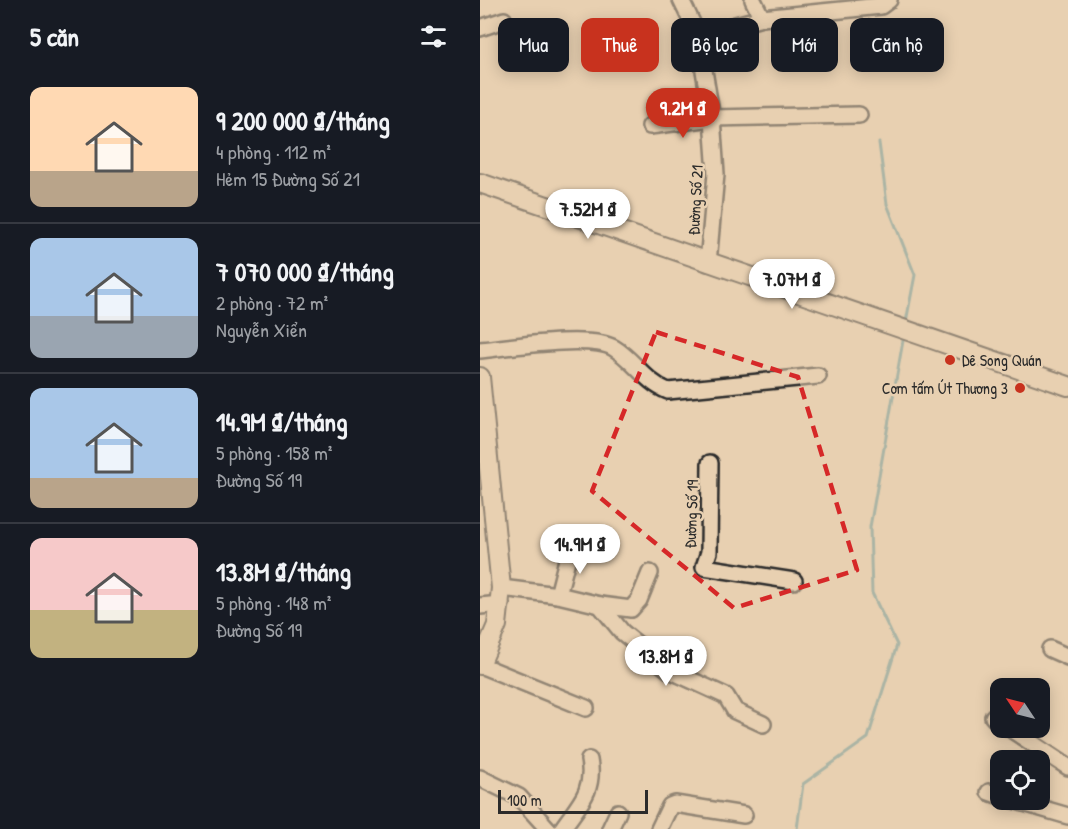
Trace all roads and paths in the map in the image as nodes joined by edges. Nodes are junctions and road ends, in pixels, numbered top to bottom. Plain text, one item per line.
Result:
1 (681, 0) edge
2 (753, 0) edge
3 (889, 0) edge
4 (834, 5) edge
5 (690, 18) edge
6 (762, 18) junction
7 (759, 19) edge
8 (498, 22) edge
9 (480, 28) edge
10 (704, 72) edge
11 (859, 115) dead end
12 (712, 118) junction
13 (650, 126) dead end
14 (480, 183) edge
15 (708, 263) junction
16 (480, 350) edge
17 (818, 376) dead end
18 (480, 377) edge
19 (1068, 386) edge
20 (483, 431) edge
21 (710, 463) dead end
22 (570, 548) dead end
23 (650, 573) dead end
24 (794, 581) dead end
25 (558, 595) junction
26 (501, 596) junction
27 (600, 605) junction
28 (480, 606) edge
29 (1050, 649) dead end
30 (1068, 657) edge
31 (480, 665) edge
32 (585, 708) dead end
33 (763, 724) dead end
34 (1024, 738) edge
35 (589, 760) dead end
36 (1068, 767) edge
37 (480, 778) edge
38 (1047, 810) edge
39 (618, 812) dead end
40 (744, 815) dead end
41 (1068, 816) edge
42 (548, 829) edge
43 (562, 829) edge
44 (610, 829) edge
45 (659, 829) edge

1 - 5 street, Đường Số 21
2 - 6 street
3 - 4 street
4 - 6 street
6 - 7 street
8 - 9 street
10 - 12 street, Đường Số 21
11 - 12 street
12 - 13 street
12 - 15 street, Đường Số 21
14 - 15 main road
15 - 19 main road
16 - 17 street
18 - 20 main road
20 - 26 main road
21 - 24 street, Đường Số 19
22 - 25 street
23 - 27 street
25 - 26 street
25 - 27 street
26 - 28 street
26 - 31 main road
27 - 33 street
29 - 30 street
31 - 32 street
34 - 36 street
35 - 43 street
37 - 42 street
38 - 41 street
39 - 44 street
40 - 45 street

